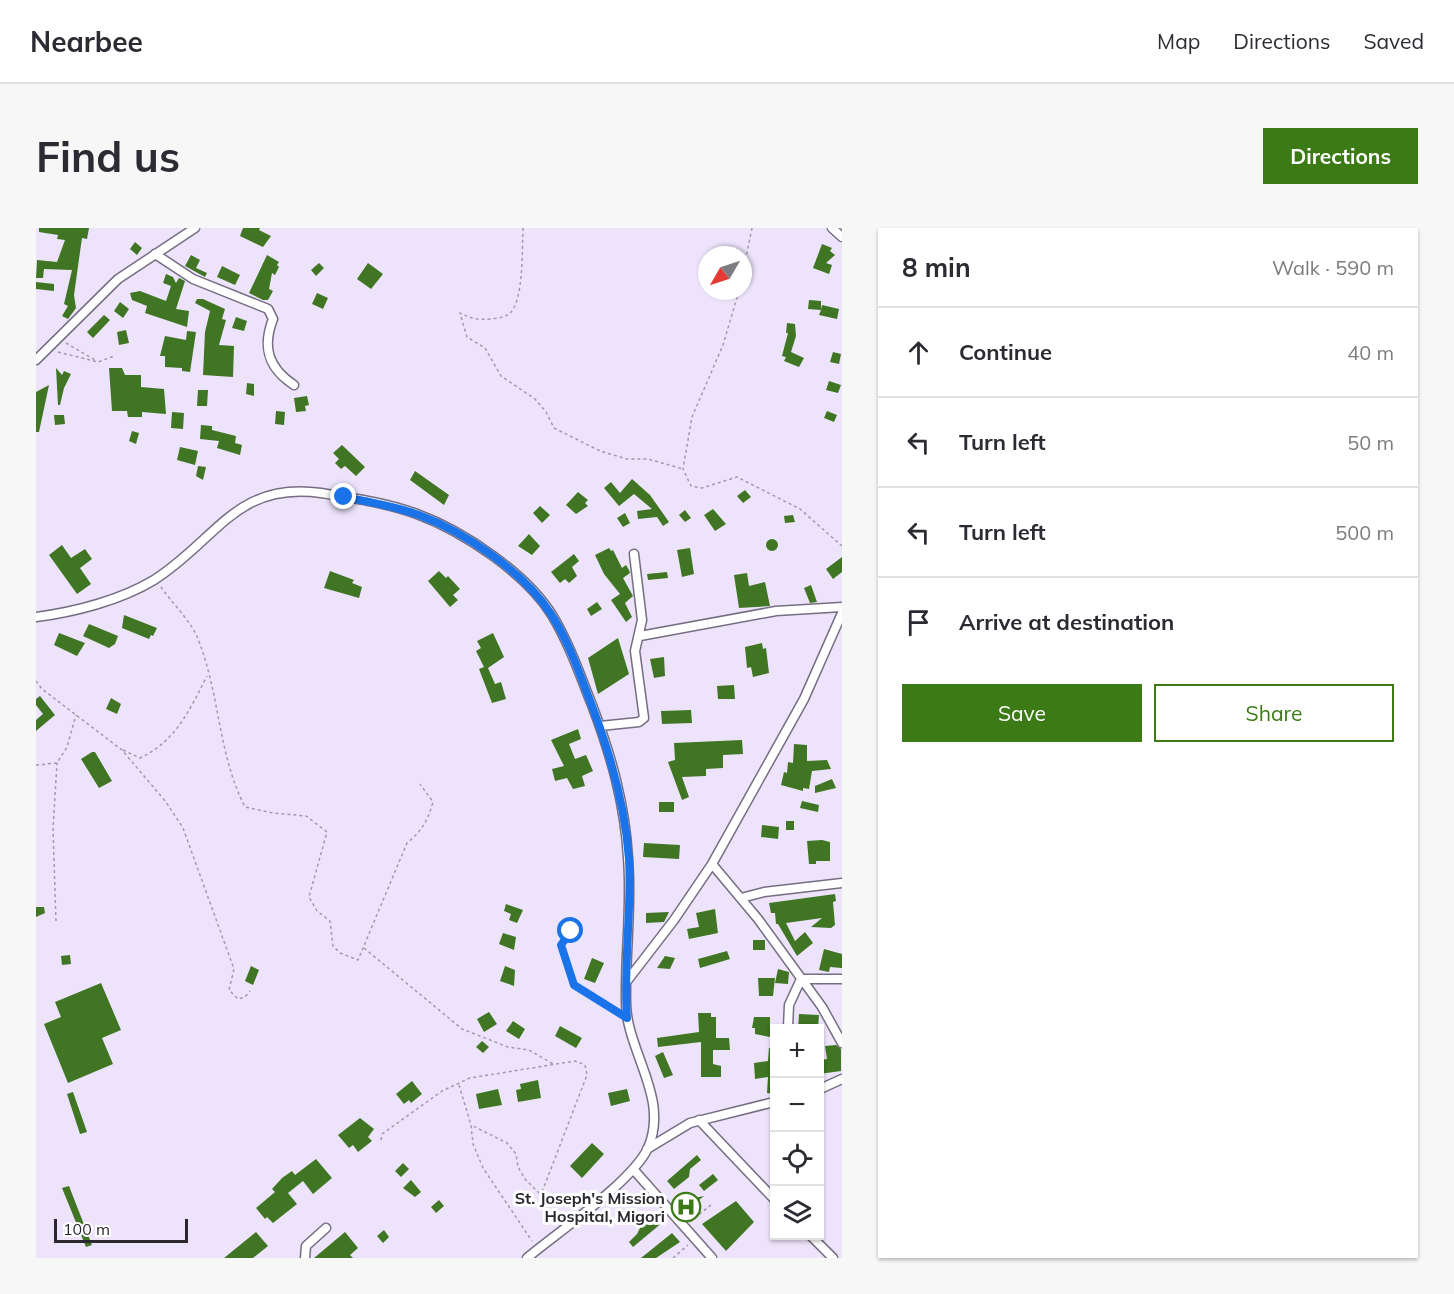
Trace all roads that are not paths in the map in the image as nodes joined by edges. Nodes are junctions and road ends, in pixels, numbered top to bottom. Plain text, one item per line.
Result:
1 (195, 228) edge
2 (832, 228) edge
3 (842, 237) edge
4 (155, 254) junction
5 (36, 360) edge
6 (294, 385) dead end
7 (634, 554) dead end
8 (842, 607) edge
9 (842, 613) edge
10 (36, 617) edge
11 (639, 636) junction
12 (600, 726) junction
13 (712, 864) junction
14 (842, 883) edge
15 (741, 898) junction
16 (801, 979) junction
17 (842, 979) edge
18 (627, 981) junction
19 (788, 1024) edge
20 (842, 1043) edge
21 (842, 1079) edge
22 (824, 1087) edge
23 (770, 1103) edge
24 (699, 1120) junction
25 (647, 1149) junction
26 (633, 1169) junction
27 (770, 1194) edge
28 (326, 1228) dead end
29 (815, 1240) edge
30 (305, 1258) edge
31 (527, 1258) edge
32 (712, 1258) edge
33 (833, 1258) edge

1 - 4 street
2 - 3 street
4 - 5 street
4 - 6 street
7 - 11 street
8 - 11 street
9 - 13 street
10 - 12 street
11 - 12 street
12 - 18 street
13 - 15 street
13 - 18 street
14 - 15 street
15 - 16 street
16 - 17 street
16 - 19 street
16 - 20 street
18 - 25 street
21 - 22 street
23 - 24 street
24 - 25 street
24 - 27 street
25 - 26 street
26 - 31 street
26 - 32 street
28 - 30 street
29 - 33 street

